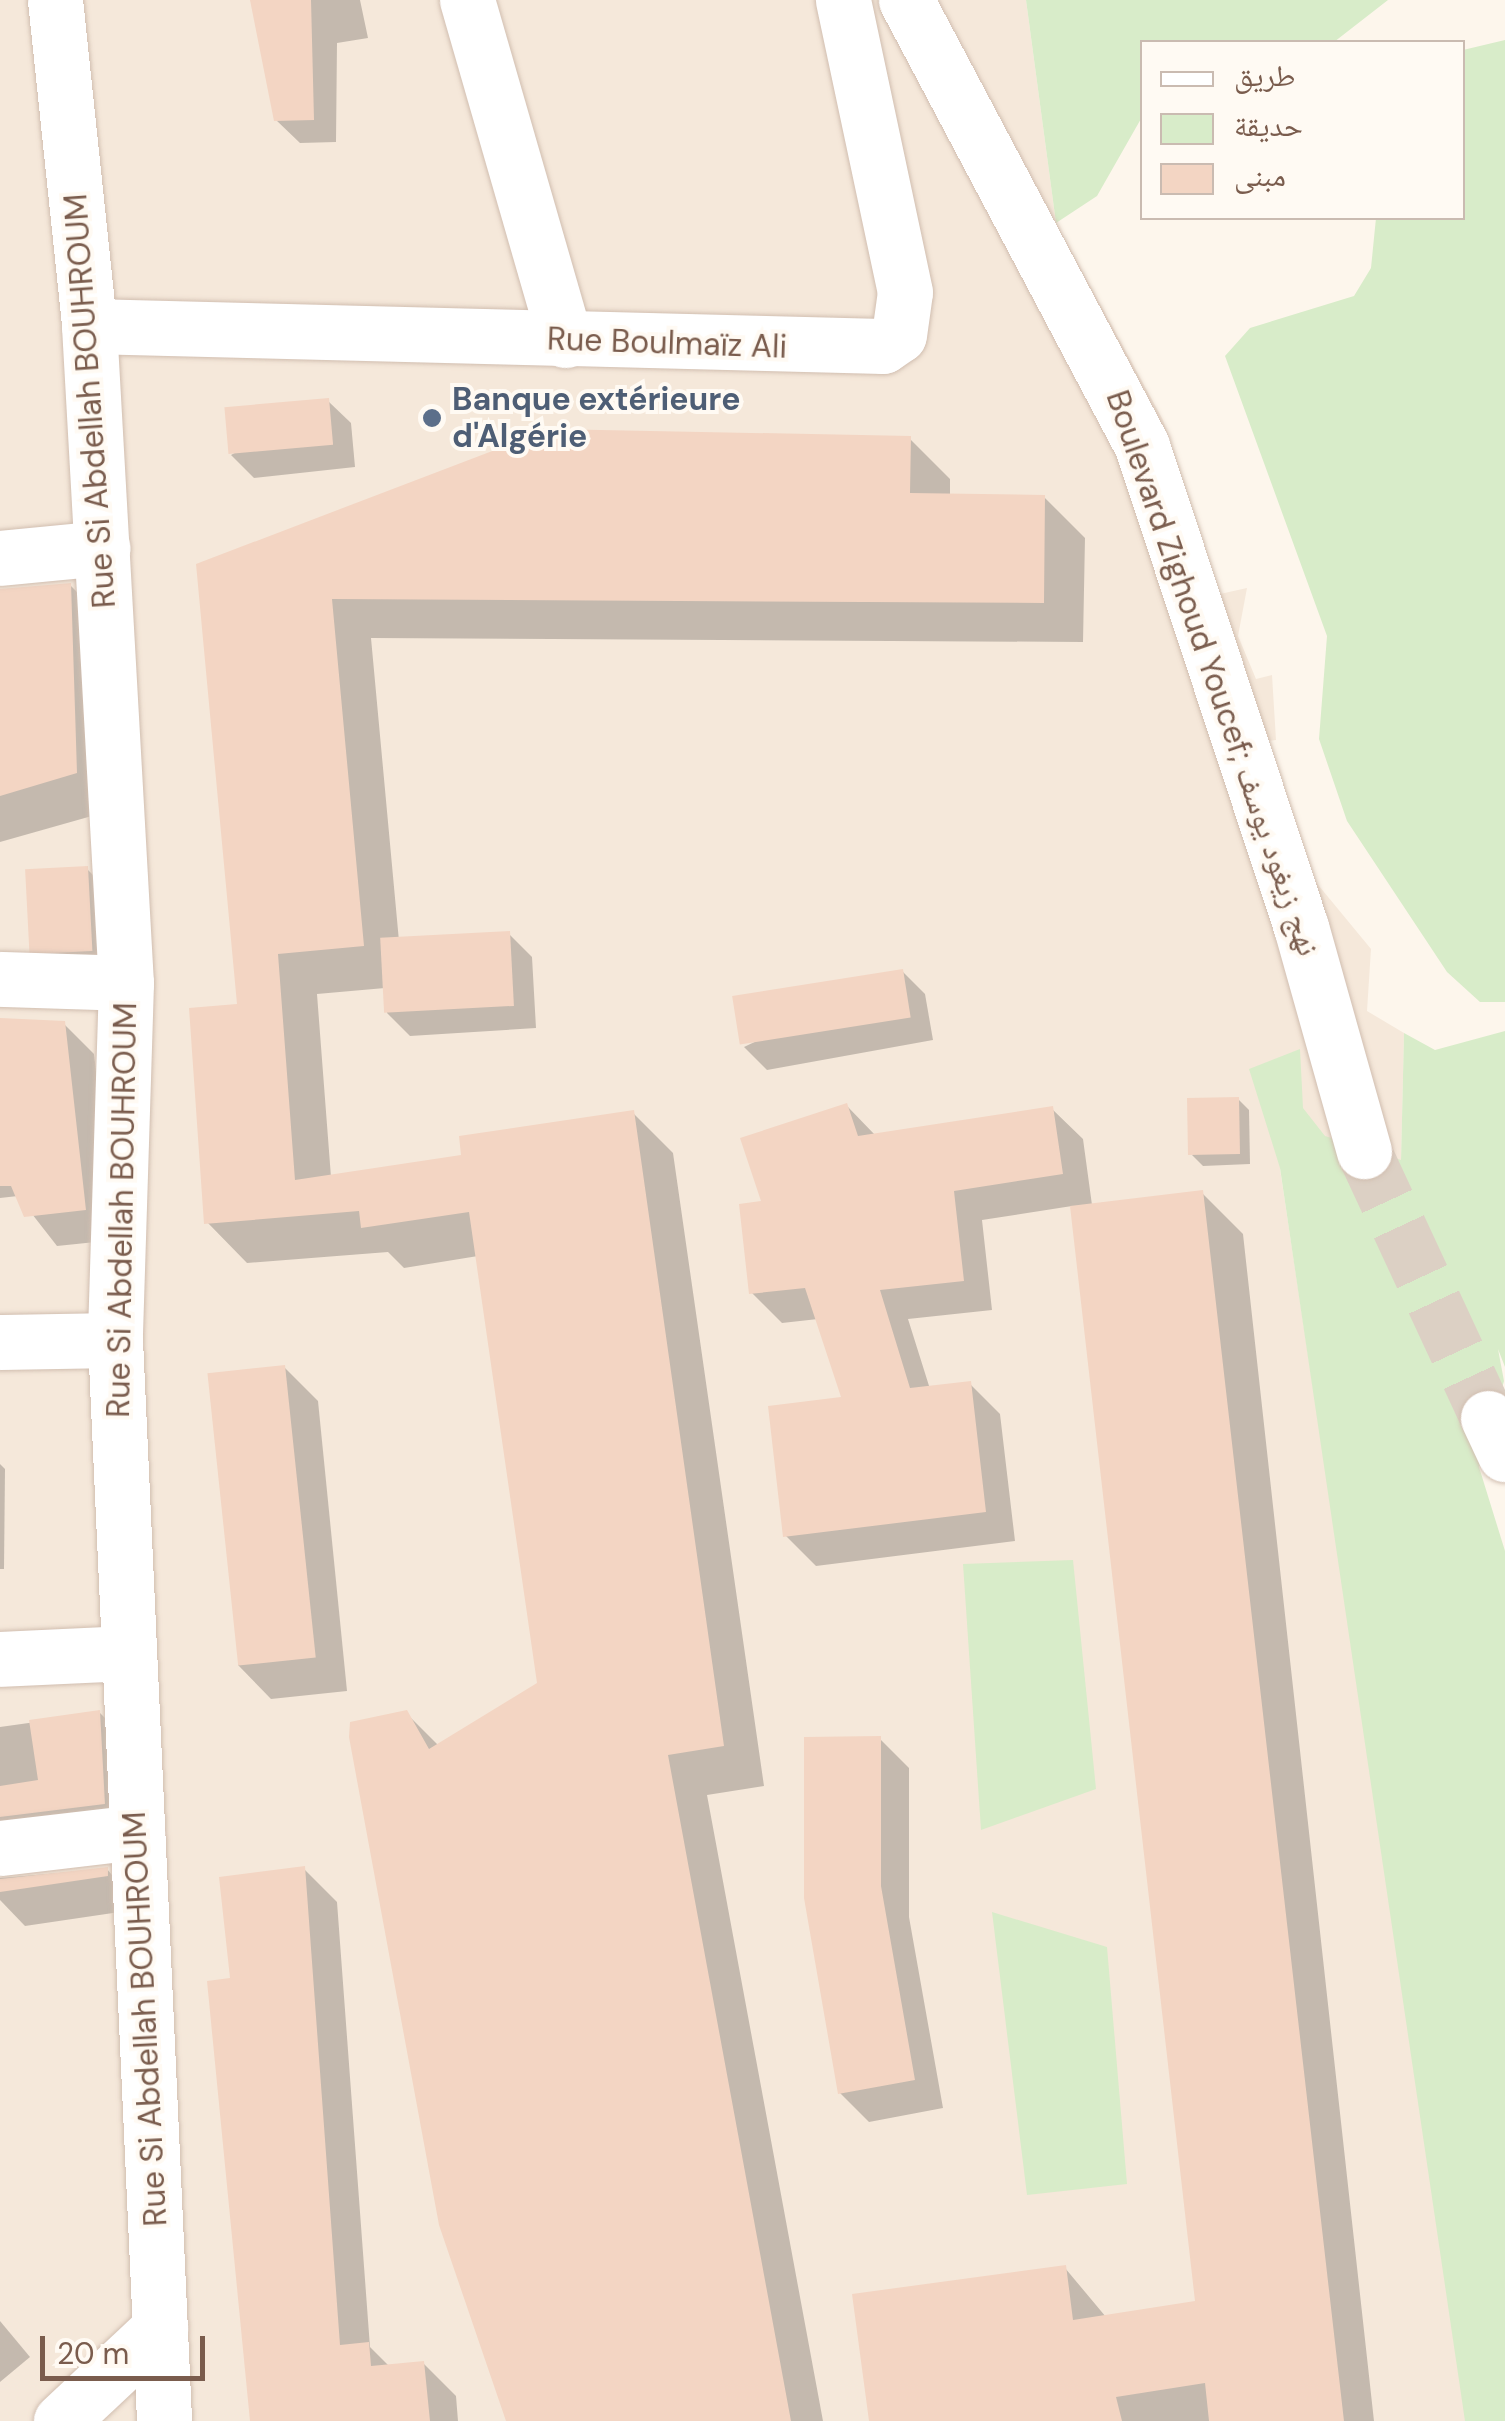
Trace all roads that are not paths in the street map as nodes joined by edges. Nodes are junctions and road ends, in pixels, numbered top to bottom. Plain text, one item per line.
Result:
1 (55, 0) edge
2 (467, 0) edge
3 (843, 0) edge
4 (906, 0) edge
5 (89, 326) junction
6 (565, 340) junction
7 (103, 548) junction
8 (0, 558) edge
9 (0, 979) edge
10 (126, 983) junction
11 (1364, 1151) tunnel mouth
12 (114, 1340) junction
13 (0, 1342) edge
14 (127, 1653) junction
15 (0, 1659) edge
16 (137, 1832) junction
17 (0, 1848) edge
18 (160, 2328) junction
19 (61, 2421) edge
20 (164, 2421) edge

1 - 5 street, Rue Si Abdellah BOUHROUM
2 - 6 street
3 - 6 street, Rue Boulmaïz Ali
4 - 11 street, Boulevard Zighoud Youcef; نهج زيغود يوسف
5 - 6 street, Rue Boulmaïz Ali
5 - 7 street, Rue Si Abdellah BOUHROUM
7 - 8 street
7 - 10 street, Rue Si Abdellah BOUHROUM
9 - 10 street
10 - 12 street, Rue Si Abdellah BOUHROUM
12 - 13 street
12 - 14 street, Rue Si Abdellah BOUHROUM
14 - 15 street
14 - 16 street, Rue Si Abdellah BOUHROUM
16 - 17 street
16 - 18 street, Rue Si Abdellah BOUHROUM
18 - 19 street
18 - 20 street, Rue Si Abdellah BOUHROUM

